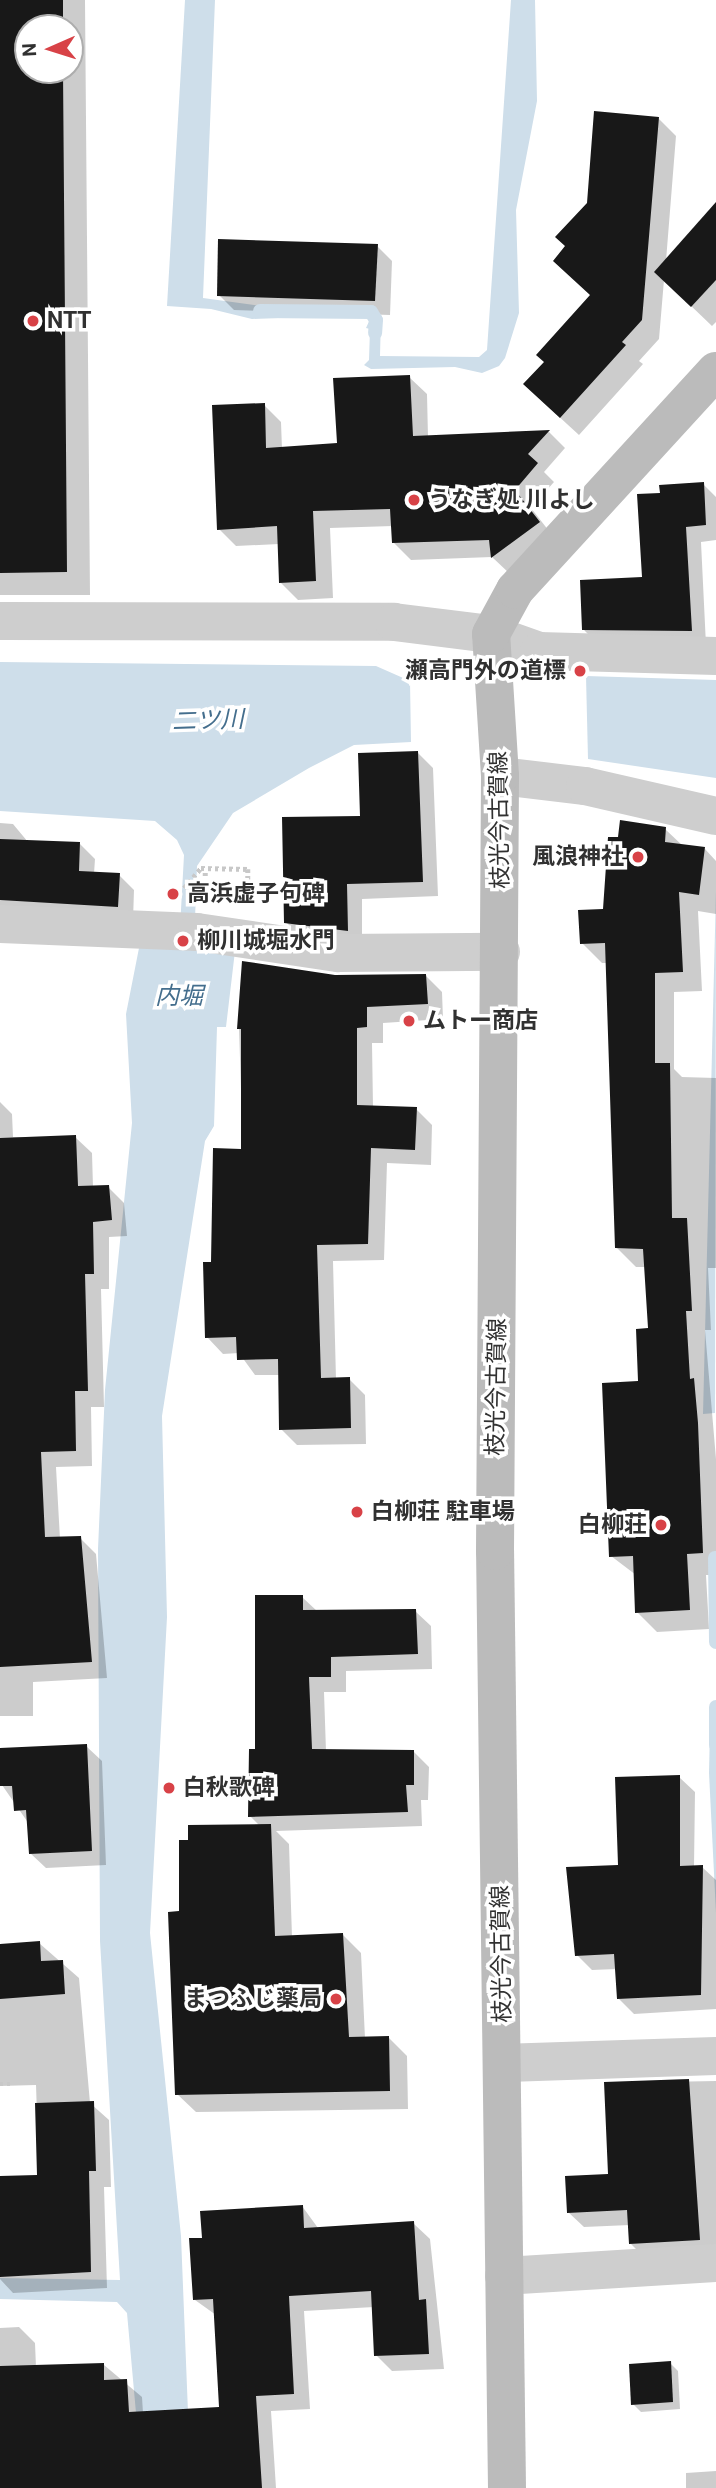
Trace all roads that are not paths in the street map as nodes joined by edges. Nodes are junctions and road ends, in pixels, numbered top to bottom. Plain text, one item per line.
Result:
1 (716, 371) edge
2 (0, 621) edge
3 (492, 634) junction
4 (716, 656) edge
5 (500, 776) junction
6 (716, 817) edge
7 (0, 924) edge
8 (501, 952) junction
9 (716, 2056) edge
10 (504, 2063) junction
11 (716, 2263) edge
12 (505, 2276) junction
13 (507, 2488) edge

1 - 3 main road
2 - 3 street
3 - 4 street
3 - 5 main road, 枝光今古賀線
5 - 6 street
5 - 8 main road, 枝光今古賀線
7 - 8 street
8 - 10 main road, 枝光今古賀線
9 - 10 street
10 - 12 main road, 枝光今古賀線
11 - 12 street
12 - 13 main road, 枝光今古賀線

